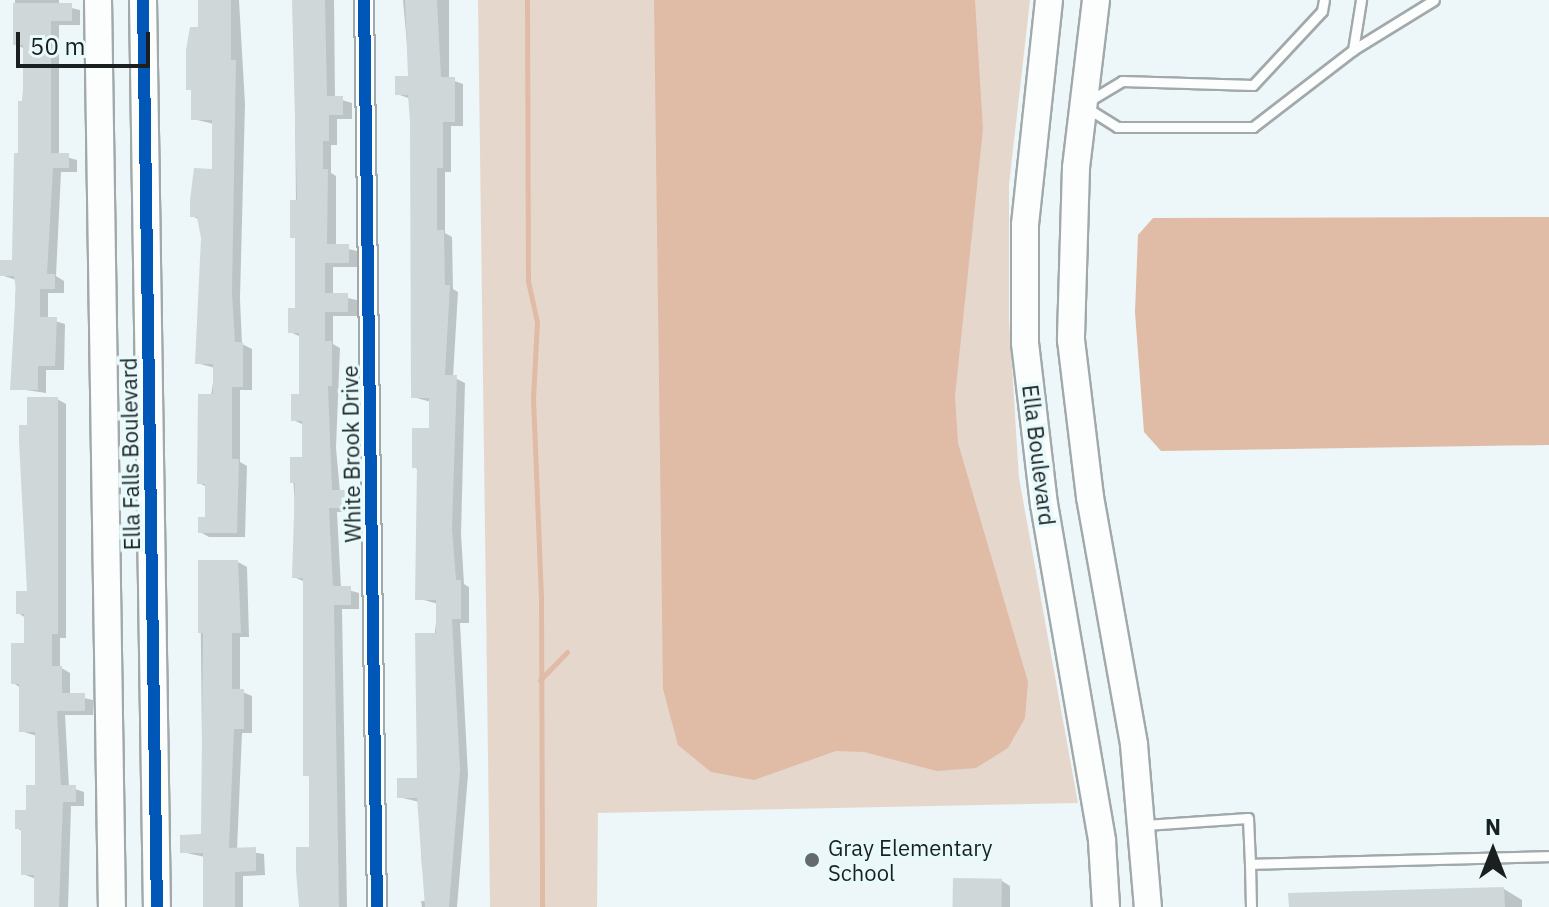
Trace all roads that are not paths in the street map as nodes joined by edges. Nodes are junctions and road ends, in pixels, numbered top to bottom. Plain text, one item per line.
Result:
1 (98, 0) edge
2 (143, 0) edge
3 (364, 0) edge
4 (1049, 0) edge
5 (1096, 0) edge
6 (1324, 0) edge
7 (1361, 0) edge
8 (1434, 0) edge
9 (1353, 50) junction
10 (99, 76) junction
11 (144, 76) junction
12 (1036, 100) junction
13 (1082, 105) junction
14 (150, 465) junction
15 (104, 466) junction
16 (1143, 825) junction
17 (1100, 834) junction
18 (1549, 856) edge
19 (1250, 864) junction
20 (112, 907) edge
21 (157, 907) edge
22 (377, 907) edge
23 (1106, 907) edge
24 (1148, 907) edge
25 (1251, 907) edge

1 - 10 main road, Ella Falls Boulevard
2 - 11 main road, Ella Falls Boulevard
3 - 22 street, White Brook Drive
4 - 12 main road, Ella Boulevard
5 - 13 main road, Ella Boulevard
6 - 13 lane
7 - 9 lane
8 - 9 lane
9 - 13 lane
10 - 11 main road
10 - 15 main road, Ella Falls Boulevard
11 - 14 main road, Ella Falls Boulevard
12 - 13 main road
12 - 17 main road, Ella Boulevard
13 - 16 main road, Ella Boulevard
14 - 15 main road
14 - 21 main road, Ella Falls Boulevard
15 - 20 main road, Ella Falls Boulevard
16 - 17 main road
16 - 19 lane
16 - 24 main road, Ella Boulevard
17 - 23 main road, Ella Boulevard
18 - 19 lane
19 - 25 lane

